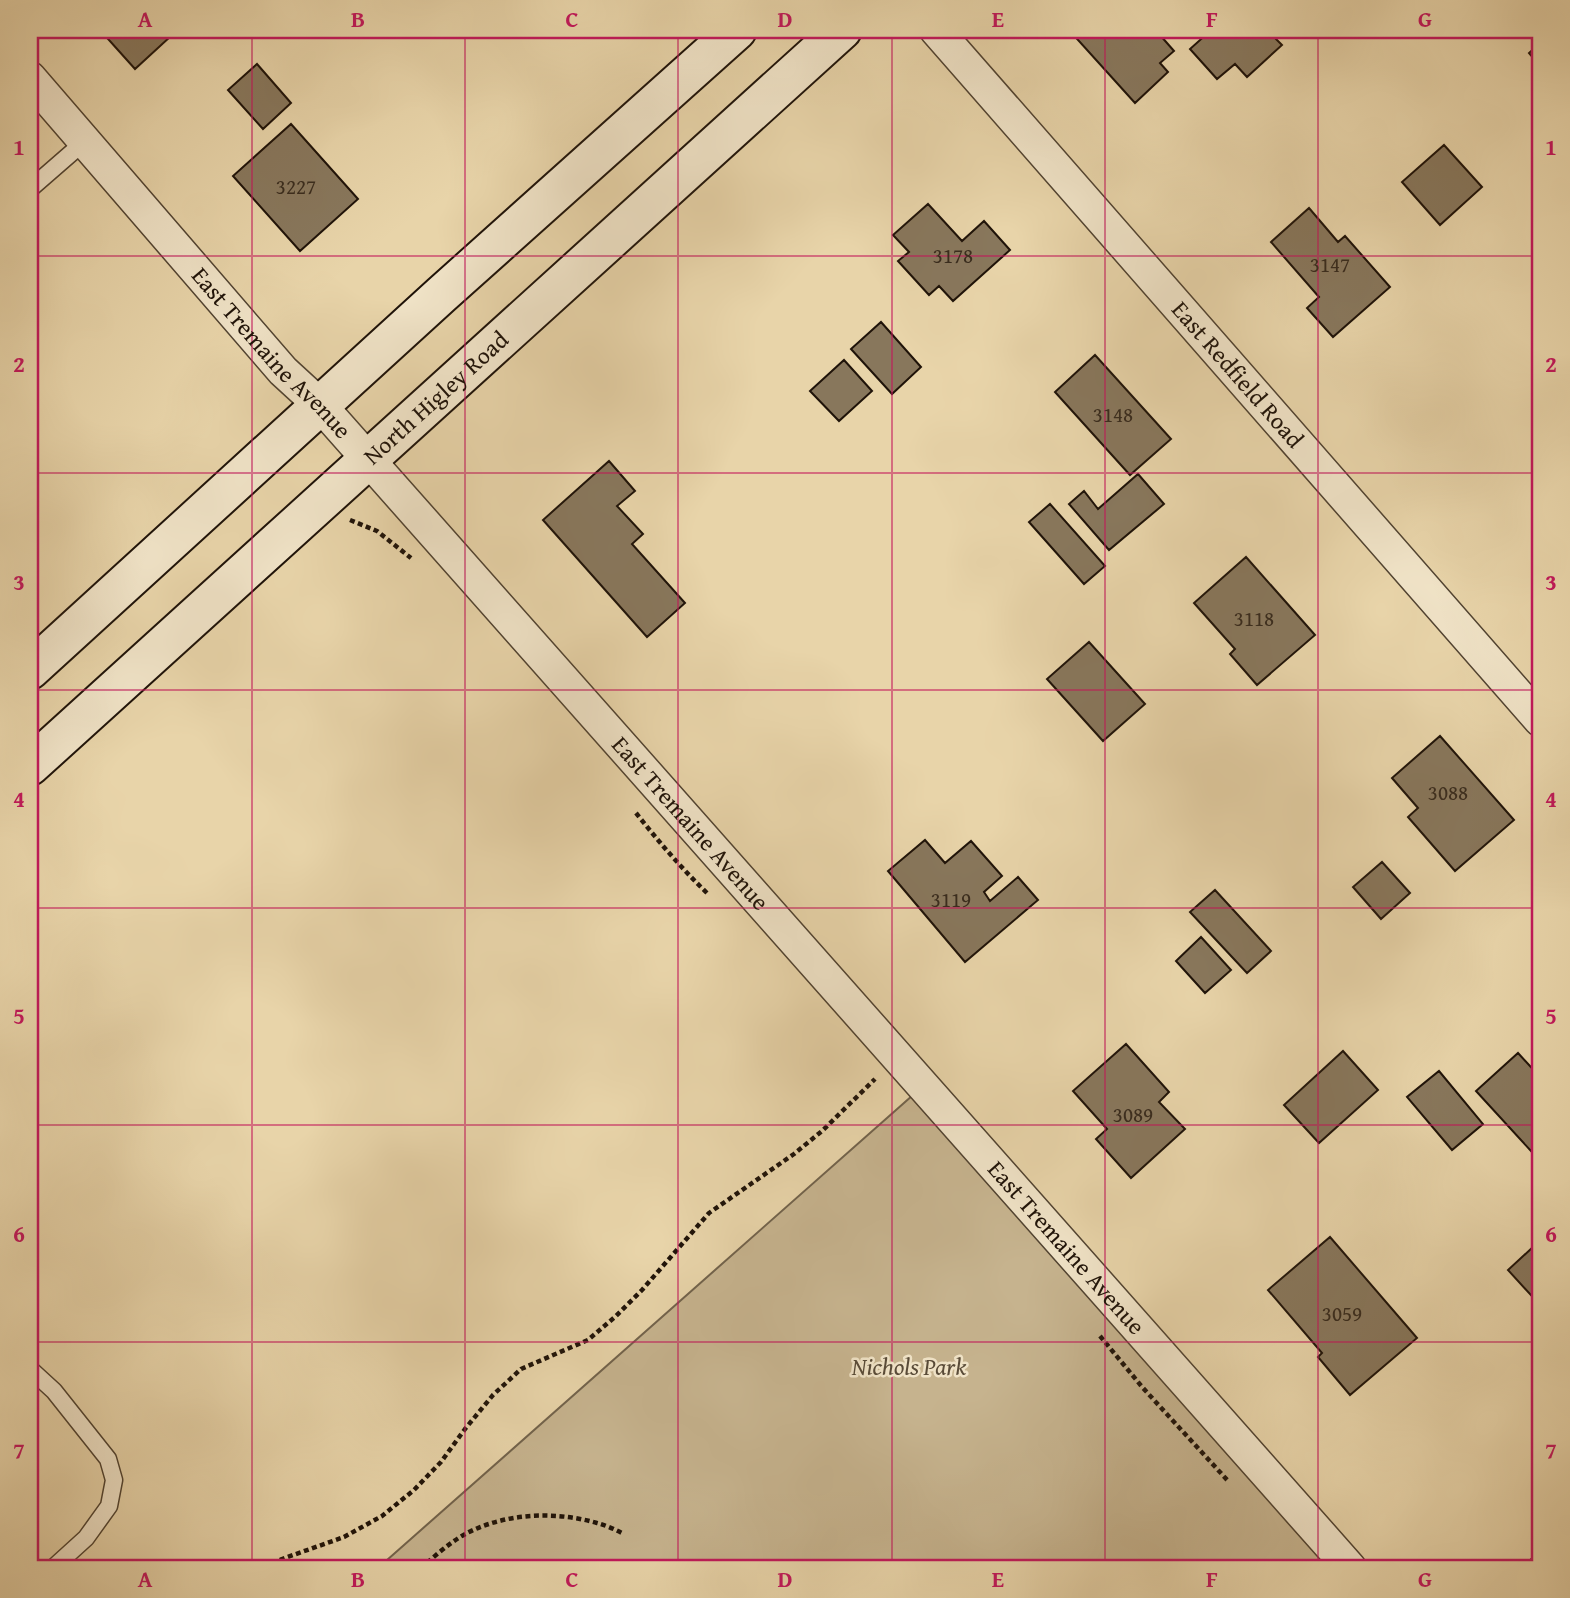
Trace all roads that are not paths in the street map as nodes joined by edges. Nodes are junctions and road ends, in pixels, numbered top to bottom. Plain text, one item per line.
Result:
1 (737, 30) edge
2 (842, 30) edge
3 (936, 30) edge
4 (30, 78) edge
5 (84, 142) junction
6 (30, 189) edge
7 (320, 405) junction
8 (367, 459) junction
9 (30, 670) edge
10 (1540, 720) edge
11 (30, 766) edge
12 (30, 1369) edge
13 (53, 1568) edge
14 (1350, 1568) edge

1 - 7 main road
2 - 8 main road, North Higley Road
3 - 10 street, East Redfield Road
4 - 5 street, East Tremaine Avenue
5 - 6 lane
5 - 7 street, East Tremaine Avenue
7 - 8 street, East Tremaine Avenue
7 - 9 main road
8 - 11 main road, North Higley Road
8 - 14 street, East Tremaine Avenue
12 - 13 lane

